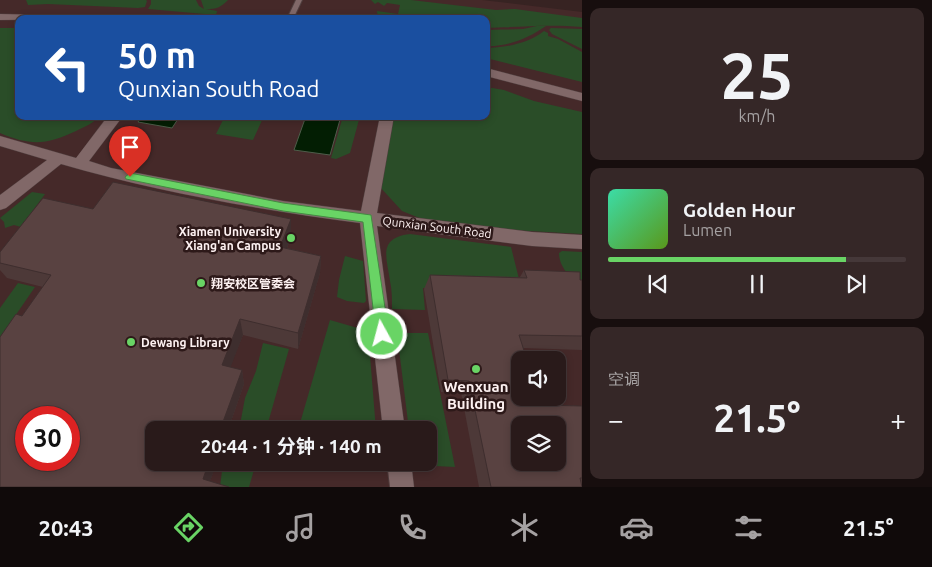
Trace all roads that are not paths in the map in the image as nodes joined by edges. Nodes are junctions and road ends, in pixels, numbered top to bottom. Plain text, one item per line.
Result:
1 (299, 0) edge
2 (292, 15) edge
3 (0, 17) edge
4 (15, 17) edge
5 (490, 73) edge
6 (582, 97) edge
7 (113, 120) edge
8 (386, 120) edge
9 (0, 141) edge
10 (59, 158) junction
11 (79, 164) junction
12 (0, 204) edge
13 (368, 218) junction
14 (582, 242) edge
15 (393, 421) edge
16 (400, 471) edge
17 (402, 487) edge

1 - 2 lane
3 - 4 street
5 - 6 street
7 - 11 street
8 - 13 street
9 - 10 street, Qunxian South Road
10 - 11 street, Qunxian South Road
10 - 12 street
11 - 13 street, Qunxian South Road
13 - 14 street, Qunxian South Road
13 - 15 street
16 - 17 street

